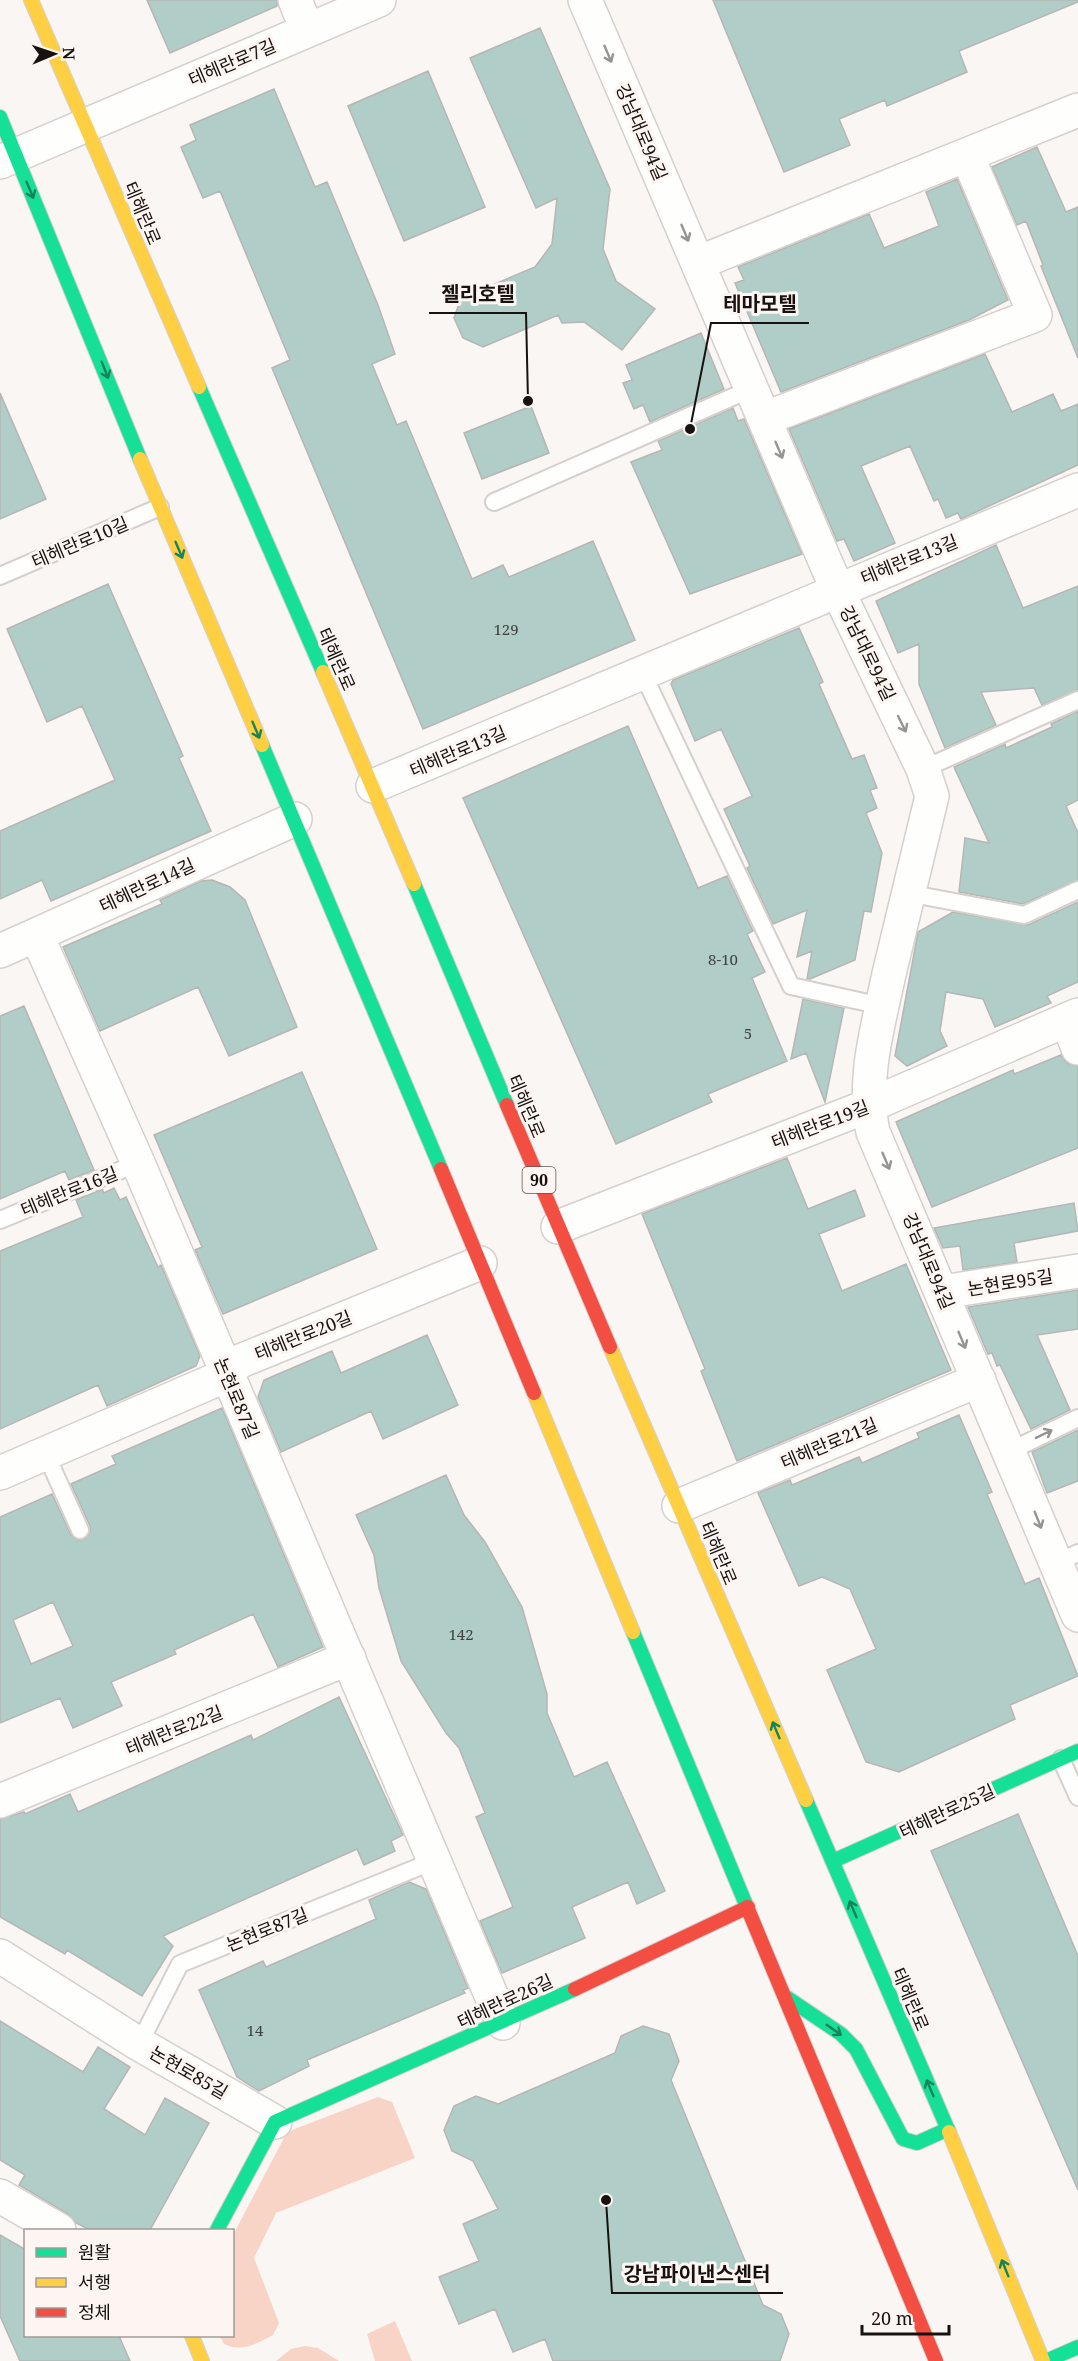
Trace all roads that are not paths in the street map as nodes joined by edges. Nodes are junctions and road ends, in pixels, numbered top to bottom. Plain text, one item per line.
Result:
1 (31, 0) edge
2 (295, 0) edge
3 (380, 0) edge
4 (585, 0) edge
5 (307, 30) junction
6 (1078, 110) edge
7 (0, 117) edge
8 (85, 125) junction
9 (966, 155) junction
10 (8, 159) edge
11 (698, 263) junction
12 (753, 388) junction
13 (766, 418) junction
14 (1078, 490) edge
15 (494, 502) dead end
16 (160, 507) junction
17 (0, 576) edge
18 (837, 589) junction
19 (643, 674) junction
20 (1078, 700) edge
21 (923, 769) junction
22 (373, 786) junction
23 (295, 819) junction
24 (1078, 890) edge
25 (907, 893) junction
26 (37, 936) junction
27 (0, 951) edge
28 (882, 1006) junction
29 (1074, 1027) edge
30 (868, 1106) junction
31 (138, 1163) junction
32 (0, 1220) edge
33 (558, 1227) junction
34 (480, 1263) junction
35 (1078, 1271) edge
36 (942, 1292) junction
37 (227, 1375) junction
38 (979, 1380) junction
39 (1078, 1418) edge
40 (1010, 1451) junction
41 (46, 1454) junction
42 (0, 1473) edge
43 (679, 1506) junction
44 (80, 1530) dead end
45 (1067, 1558) edge
46 (1078, 1616) edge
47 (349, 1658) junction
48 (1078, 1751) edge
49 (1061, 1759) junction
50 (1078, 1797) edge
51 (0, 1801) edge
52 (436, 1860) junction
53 (833, 1861) junction
54 (748, 1907) junction
55 (0, 1956) edge
56 (786, 1997) junction
57 (503, 2023) junction
58 (139, 2043) junction
59 (275, 2122) junction
60 (948, 2129) junction
61 (0, 2196) edge
62 (57, 2229) edge
63 (218, 2229) edge
64 (192, 2337) edge
65 (1078, 2347) edge
66 (202, 2361) edge
67 (936, 2361) edge
68 (1044, 2361) edge

1 - 8 main road, 테헤란로 / 90
2 - 5 street
3 - 5 street, 테헤란로7길
4 -> 11 street, 강남대로94길
5 - 8 street, 테헤란로7길
6 - 9 street
7 - 10 main road
8 - 10 street, 테헤란로7길
8 - 22 main road, 테헤란로 / 90
9 - 11 street
9 - 13 street
10 -> 16 main road
11 - 12 street, 강남대로94길
12 - 13 street, 강남대로94길
12 - 15 lane
13 -> 18 street, 강남대로94길
14 - 18 street, 테헤란로13길
16 - 17 lane, 테헤란로10길
16 -> 23 main road
18 - 19 street, 테헤란로13길
18 -> 21 street, 강남대로94길
19 - 22 street, 테헤란로13길
19 - 28 lane
20 - 21 lane
21 - 25 street, 강남대로94길
22 - 33 main road, 테헤란로 / 90
23 - 26 street, 테헤란로14길
23 - 34 main road
24 - 25 lane
25 - 28 street, 강남대로94길
26 - 27 street, 테헤란로14길
26 - 31 street, 논현로87길
28 - 30 street, 강남대로94길
29 - 30 street, 테헤란로19길
30 - 33 street, 테헤란로19길
30 -> 36 street, 강남대로94길
31 - 32 lane, 테헤란로16길
31 - 37 street, 논현로87길
33 - 43 main road, 테헤란로 / 90
34 - 37 street, 테헤란로20길
34 - 54 main road
35 - 36 street, 논현로95길
36 -> 38 street, 강남대로94길
37 - 41 street, 테헤란로20길
37 - 47 street, 논현로87길
38 - 40 street, 강남대로94길
38 - 43 street, 테헤란로21길
40 -> 39 lane
40 -> 45 street, 강남대로94길
41 - 42 street, 테헤란로20길
41 - 44 lane
53 -> 43 main road, 테헤란로 / 90
45 - 46 street, 강남대로94길
47 - 51 street, 테헤란로22길
47 - 52 street, 논현로87길
48 - 49 main road, 테헤란로25길
49 - 50 lane
49 - 53 main road, 테헤란로25길
52 - 57 street, 논현로87길
52 - 58 lane, 논현로87길
60 -> 53 main road, 테헤란로 / 90
54 - 56 main road
54 - 57 main road, 테헤란로26길
55 - 58 street, 논현로85길
56 -> 60 main road
56 - 67 main road
57 - 59 main road, 테헤란로26길
58 - 59 street, 논현로85길
59 - 63 main road
68 -> 60 main road, 테헤란로 / 90
61 - 62 street
64 - 66 main road
65 - 68 main road

